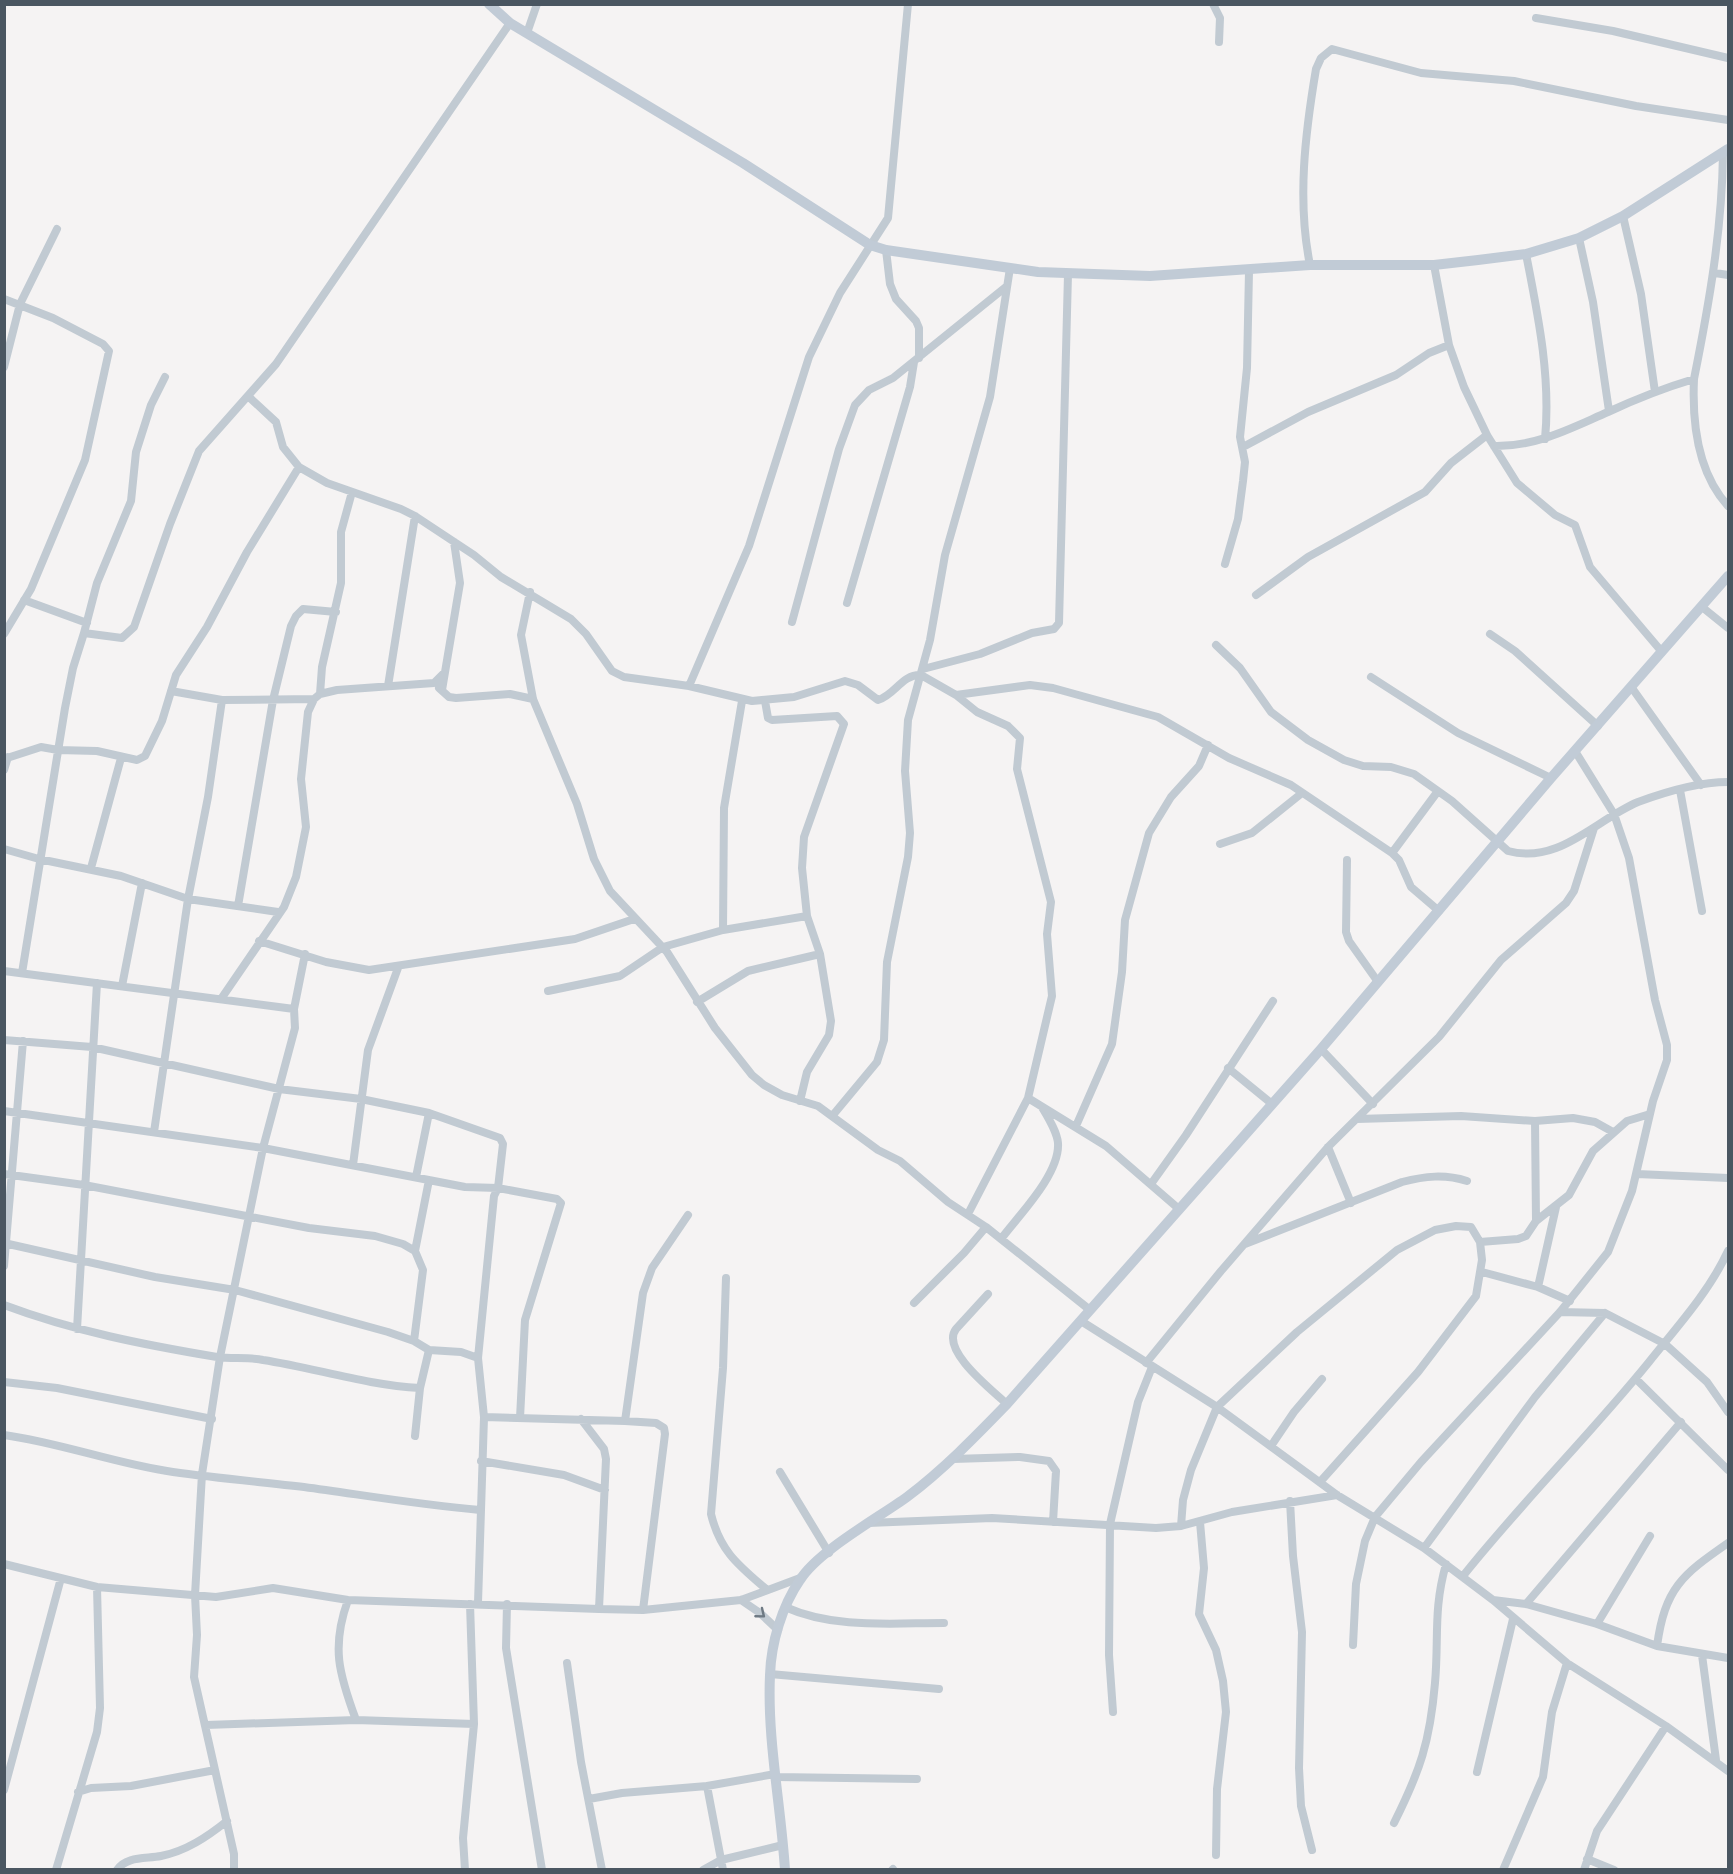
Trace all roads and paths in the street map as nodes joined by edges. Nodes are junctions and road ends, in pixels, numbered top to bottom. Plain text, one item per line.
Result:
1 (489, 4) edge
2 (537, 4) edge
3 (908, 4) edge
4 (1213, 4) edge
5 (1536, 18) dead end
6 (510, 23) junction
7 (527, 33) junction
8 (1219, 42) dead end
9 (1728, 58) edge
10 (1728, 120) edge
11 (1726, 151) edge
12 (1623, 216) junction
13 (57, 229) dead end
14 (1579, 238) junction
15 (870, 245) junction
16 (886, 250) junction
17 (1526, 254) junction
18 (1434, 264) junction
19 (1310, 265) junction
20 (1010, 268) junction
21 (1248, 271) junction
22 (1715, 273) junction
23 (1068, 274) junction
24 (1728, 274) edge
25 (1007, 286) junction
26 (4, 299) edge
27 (20, 304) junction
28 (1449, 345) junction
29 (916, 360) junction
30 (4, 367) edge
31 (165, 376) dead end
32 (1694, 380) junction
33 (1655, 392) junction
34 (249, 397) junction
35 (1609, 411) junction
36 (1487, 435) junction
37 (1545, 439) junction
38 (1494, 446) junction
39 (1243, 447) junction
40 (298, 467) junction
41 (352, 492) junction
42 (1728, 506) edge
43 (415, 516) junction
44 (454, 542) junction
45 (1225, 564) dead end
46 (1728, 576) edge
47 (530, 592) junction
48 (1256, 595) dead end
49 (24, 600) junction
50 (847, 603) dead end
51 (1702, 607) junction
52 (336, 612) junction
53 (792, 622) dead end
54 (87, 623) junction
55 (1728, 628) edge
56 (84, 633) junction
57 (4, 634) edge
58 (1490, 634) dead end
59 (1216, 645) dead end
60 (1662, 652) junction
61 (922, 672) junction
62 (443, 674) junction
63 (1371, 677) dead end
64 (434, 683) junction
65 (388, 686) junction
66 (689, 686) junction
67 (1632, 688) junction
68 (442, 690) junction
69 (171, 691) junction
70 (956, 695) junction
71 (317, 696) junction
72 (533, 699) junction
73 (222, 700) junction
74 (273, 700) junction
75 (742, 701) junction
76 (765, 701) junction
77 (1598, 726) junction
78 (1208, 745) junction
79 (58, 750) junction
80 (1575, 751) junction
81 (6, 758) edge
82 (121, 758) junction
83 (4, 770) edge
84 (1551, 778) junction
85 (1728, 782) edge
86 (1701, 785) junction
87 (1680, 790) junction
88 (1438, 791) junction
89 (1302, 793) junction
90 (1614, 814) junction
91 (1594, 828) junction
92 (1497, 842) junction
93 (1220, 844) dead end
94 (4, 849) edge
95 (1392, 853) junction
96 (39, 859) junction
97 (1347, 860) dead end
98 (90, 868) junction
99 (142, 883) junction
100 (188, 899) junction
101 (238, 906) junction
102 (1439, 911) junction
103 (1702, 911) dead end
104 (278, 912) junction
105 (807, 916) junction
106 (634, 919) junction
107 (723, 930) junction
108 (259, 940) junction
109 (663, 947) junction
110 (305, 954) junction
111 (820, 954) junction
112 (398, 968) junction
113 (4, 971) edge
114 (22, 973) junction
115 (1378, 982) junction
116 (97, 983) junction
117 (122, 986) junction
118 (548, 991) dead end
119 (174, 992) junction
120 (221, 999) junction
121 (1273, 1001) dead end
122 (697, 1002) junction
123 (294, 1009) junction
124 (4, 1040) edge
125 (23, 1041) junction
126 (92, 1047) junction
127 (1321, 1049) junction
128 (163, 1061) junction
129 (1228, 1068) junction
130 (279, 1089) junction
131 (1028, 1098) junction
132 (362, 1099) junction
133 (800, 1101) junction
134 (1272, 1104) junction
135 (1372, 1104) junction
136 (1043, 1109) junction
137 (4, 1111) edge
138 (16, 1112) junction
139 (429, 1113) junction
140 (1650, 1114) junction
141 (833, 1115) junction
142 (1357, 1119) junction
143 (1535, 1121) junction
144 (89, 1123) junction
145 (1076, 1126) junction
146 (154, 1132) junction
147 (1613, 1132) junction
148 (1328, 1147) junction
149 (263, 1148) junction
150 (353, 1165) junction
151 (8, 1174) edge
152 (1637, 1174) junction
153 (416, 1177) junction
154 (1728, 1178) edge
155 (429, 1180) junction
156 (1467, 1181) dead end
157 (1151, 1184) junction
158 (84, 1185) junction
159 (498, 1188) junction
160 (1351, 1203) junction
161 (1556, 1207) junction
162 (1179, 1209) junction
163 (968, 1214) junction
164 (688, 1215) dead end
165 (250, 1216) junction
166 (1536, 1221) junction
167 (986, 1227) junction
168 (1001, 1239) junction
169 (1480, 1242) junction
170 (6, 1243) edge
171 (1244, 1245) junction
172 (415, 1251) junction
173 (1728, 1251) edge
174 (82, 1262) junction
175 (4, 1266) edge
176 (1482, 1272) junction
177 (726, 1278) dead end
178 (1538, 1287) junction
179 (235, 1290) junction
180 (988, 1294) dead end
181 (1570, 1301) junction
182 (914, 1302) dead end
183 (4, 1305) edge
184 (1090, 1310) junction
185 (1560, 1312) junction
186 (1605, 1313) junction
187 (1081, 1321) junction
188 (77, 1329) junction
189 (414, 1341) junction
190 (1665, 1344) junction
191 (429, 1350) junction
192 (220, 1357) junction
193 (478, 1358) junction
194 (1149, 1365) junction
195 (1322, 1379) dead end
196 (1636, 1379) junction
197 (4, 1382) edge
198 (420, 1388) junction
199 (1007, 1404) junction
200 (1217, 1407) junction
201 (1728, 1412) edge
202 (484, 1417) junction
203 (520, 1418) junction
204 (212, 1419) junction
205 (581, 1419) junction
206 (625, 1421) junction
207 (1681, 1422) junction
208 (4, 1435) edge
209 (415, 1436) dead end
210 (1271, 1446) junction
211 (953, 1459) junction
212 (481, 1461) junction
213 (1728, 1470) edge
214 (780, 1472) dead end
215 (202, 1474) junction
216 (1320, 1482) junction
217 (605, 1490) junction
218 (1337, 1495) junction
219 (1290, 1500) junction
220 (480, 1510) junction
221 (1375, 1516) junction
222 (1053, 1522) junction
223 (1200, 1522) junction
224 (867, 1523) junction
225 (1110, 1524) junction
226 (1181, 1526) junction
227 (1650, 1536) dead end
228 (1728, 1543) edge
229 (1424, 1548) junction
230 (829, 1553) junction
231 (4, 1564) edge
232 (1446, 1564) junction
233 (1463, 1576) junction
234 (62, 1578) junction
235 (800, 1578) junction
236 (97, 1587) junction
237 (766, 1589) junction
238 (195, 1595) junction
239 (348, 1600) junction
240 (741, 1600) junction
241 (1493, 1600) junction
242 (474, 1604) junction
243 (507, 1604) junction
244 (1526, 1604) junction
245 (786, 1607) junction
246 (599, 1609) junction
247 (643, 1610) junction
248 (1513, 1619) junction
249 (944, 1623) dead end
250 (1597, 1624) junction
251 (778, 1630) junction
252 (1353, 1645) dead end
253 (1657, 1646) junction
254 (1702, 1655) junction
255 (1728, 1658) edge
256 (567, 1663) dead end
257 (1567, 1663) junction
258 (770, 1674) junction
259 (939, 1689) dead end
260 (1113, 1712) dead end
261 (356, 1720) junction
262 (474, 1724) junction
263 (206, 1725) junction
264 (1666, 1726) junction
265 (1716, 1760) junction
266 (215, 1770) junction
267 (1728, 1771) edge
268 (1477, 1772) dead end
269 (775, 1776) junction
270 (917, 1779) dead end
271 (707, 1786) junction
272 (4, 1790) edge
273 (78, 1792) junction
274 (589, 1799) junction
275 (227, 1821) junction
276 (1394, 1823) dead end
277 (783, 1845) junction
278 (1312, 1851) dead end
279 (1216, 1855) dead end
280 (1587, 1859) junction
281 (721, 1860) junction
282 (56, 1869) edge
283 (117, 1869) edge
284 (234, 1869) edge
285 (465, 1869) edge
286 (539, 1869) edge
287 (602, 1869) edge
288 (703, 1869) edge
289 (723, 1869) edge
290 (785, 1869) edge
291 (1503, 1869) edge
292 (1584, 1869) edge
293 (1614, 1869) edge

1 - 6 street
2 - 7 street
3 - 15 street
4 - 8 street
5 - 9 street
6 - 7 street
6 - 34 street
7 - 15 street
10 - 19 street
11 - 12 street
11 - 22 street
12 - 14 street
12 - 33 street
13 - 27 street
14 - 17 street
14 - 35 street
15 - 16 street
15 - 66 street
16 - 20 street
16 - 29 street
17 - 18 street
17 - 37 street
18 - 19 street
18 - 28 street
19 - 21 street
20 - 23 street
20 - 25 street
21 - 23 street
21 - 39 street
22 - 24 street
22 - 32 street
23 - 61 street
25 - 29 street
25 - 61 street
26 - 27 street
27 - 30 street
27 - 49 street
28 - 36 street
28 - 39 street
29 - 50 street
29 - 53 street
31 - 54 street
32 - 33 street
32 - 42 street
33 - 35 street
34 - 40 street
34 - 56 street
35 - 37 street
36 - 38 street
36 - 48 street
37 - 38 street
38 - 60 street
39 - 45 street
40 - 41 street
40 - 69 street
41 - 43 street
41 - 52 street
43 - 44 street
43 - 65 street
44 - 47 street
44 - 62 street
46 - 51 street
47 - 66 street
47 - 72 street
49 - 54 street
49 - 57 street
51 - 55 street
51 - 60 street
52 - 71 street
52 - 74 street
54 - 56 street
56 - 79 street
58 - 77 street
59 - 88 street
60 - 67 street
61 - 70 street
61 - 76 street
61 - 141 street
62 - 64 street
62 - 68 street
63 - 84 street
64 - 65 street
64 - 68 street
65 - 71 street
66 - 75 street
67 - 77 street
67 - 86 street
68 - 72 street
69 - 73 street
69 - 82 street
70 - 78 street
70 - 131 street
71 - 74 street
71 - 104 street
72 - 106 street
73 - 74 street
73 - 100 street
74 - 101 street
75 - 76 street
75 - 107 street
76 - 105 street
77 - 80 street
78 - 89 street
78 - 145 street
79 - 81 street
79 - 82 street
79 - 96 street
80 - 84 street
80 - 90 street
81 - 83 street
82 - 98 street
84 - 92 street
85 - 86 street
86 - 87 street
87 - 90 street
87 - 103 street
88 - 92 street
88 - 95 street
89 - 93 street
89 - 95 street
90 - 91 street
90 - 140 street
91 - 92 street
91 - 135 street
92 - 102 street
94 - 96 street
95 - 102 street
96 - 98 street
96 - 114 street
97 - 115 street
98 - 99 street
99 - 100 street
99 - 117 street
100 - 101 street
100 - 119 street
101 - 104 street
102 - 115 street
104 - 108 street
105 - 107 street
105 - 111 street
106 - 109 street
106 - 112 street
107 - 109 street
108 - 110 street
108 - 120 street
109 - 118 street
109 - 122 street
110 - 112 street
110 - 123 street
111 - 122 street
111 - 133 street
112 - 132 street
113 - 114 street
114 - 116 street
115 - 127 street
116 - 117 street
116 - 126 street
117 - 119 street
119 - 120 street
119 - 128 street
120 - 123 street
121 - 129 street
122 - 133 street
123 - 130 street
124 - 125 street
125 - 126 street
125 - 138 street
126 - 128 street
126 - 144 street
127 - 134 street
127 - 135 street
128 - 130 street
128 - 146 street
129 - 134 street
129 - 157 street
130 - 132 street
130 - 149 street
131 - 136 street
131 - 163 street
132 - 139 street
132 - 150 street
133 - 141 street
134 - 162 street
135 - 142 street
136 - 145 street
136 - 168 street
137 - 138 street
138 - 144 street
138 - 151 street
139 - 153 street
139 - 159 street
140 - 147 street
140 - 152 street
141 - 163 street
142 - 143 street
142 - 148 street
143 - 147 street
143 - 166 street
144 - 146 street
144 - 158 street
145 - 157 street
146 - 149 street
147 - 161 street
148 - 160 street
148 - 171 street
149 - 150 street
149 - 165 street
150 - 153 street
151 - 158 street
151 - 170 street
152 - 154 street
152 - 181 street
153 - 155 street
155 - 159 street
155 - 172 street
156 - 160 street
157 - 162 street
158 - 165 street
158 - 174 street
159 - 193 street
159 - 203 street
160 - 171 street
161 - 166 street
161 - 178 street
162 - 184 street
163 - 167 street
164 - 206 street
165 - 172 street
165 - 179 street
166 - 169 street
167 - 168 street
167 - 182 street
168 - 184 street
169 - 176 street
169 - 200 street
170 - 174 street
170 - 175 street
171 - 194 street
172 - 189 street
173 - 190 street
174 - 179 street
174 - 188 street
176 - 178 street
176 - 216 street
177 - 237 street
178 - 181 street
179 - 189 street
179 - 192 street
180 - 199 street
181 - 185 street
183 - 188 street
184 - 187 street
185 - 186 street
185 - 221 street
186 - 190 street
186 - 229 street
187 - 194 street
187 - 199 street
188 - 192 street
189 - 191 street
190 - 196 street
190 - 201 street
191 - 193 street
191 - 198 street
192 - 198 street
192 - 204 street
193 - 202 street
194 - 200 street
194 - 225 street
195 - 210 street
196 - 207 street
196 - 233 street
197 - 204 street
198 - 209 street
199 - 211 street
200 - 210 street
200 - 226 street
202 - 203 street
202 - 212 street
203 - 205 street
204 - 215 street
205 - 206 street
205 - 217 street
206 - 247 street
207 - 213 street
207 - 244 street
208 - 215 street
210 - 216 street
211 - 222 street
211 - 224 street
212 - 217 street
212 - 220 street
214 - 230 street
215 - 220 street
215 - 238 street
216 - 218 street
217 - 246 street
218 - 219 street
218 - 221 street
219 - 223 street
219 - 278 street
220 - 242 street
221 - 229 street
221 - 252 street
222 - 224 street
222 - 225 street
223 - 226 street
223 - 279 street
224 - 230 street
225 - 226 street
225 - 260 street
227 - 250 street
228 - 253 street
229 - 232 street
230 - 235 street
231 - 234 street
232 - 233 street
232 - 276 street
233 - 241 street
234 - 236 street
234 - 272 street
235 - 237 street
235 - 245 street
236 - 238 street
236 - 273 street
237 - 240 street
238 - 239 street
238 - 263 street
239 - 242 street
239 - 261 street
240 - 247 street
240 -> 251 street
241 - 244 street
241 - 248 street
242 - 243 street
242 - 262 street
243 - 246 street
243 - 286 street
244 - 250 street
245 - 249 street
245 - 251 street
246 - 247 street
248 - 257 street
248 - 268 street
250 - 253 street
251 - 258 street
253 - 254 street
254 - 255 street
254 - 265 street
256 - 274 street
257 - 264 street
257 - 291 street
258 - 259 street
258 - 269 street
261 - 262 street
261 - 263 street
262 - 285 street
263 - 266 street
264 - 265 street
264 - 280 street
265 - 267 street
266 - 273 street
266 - 275 street
269 - 270 street
269 - 271 street
269 - 277 street
271 - 274 street
271 - 281 street
273 - 282 street
274 - 287 street
275 - 283 street
275 - 284 street
277 - 281 street
277 - 290 street
280 - 292 street
280 - 293 street
281 - 288 street
281 - 289 street

